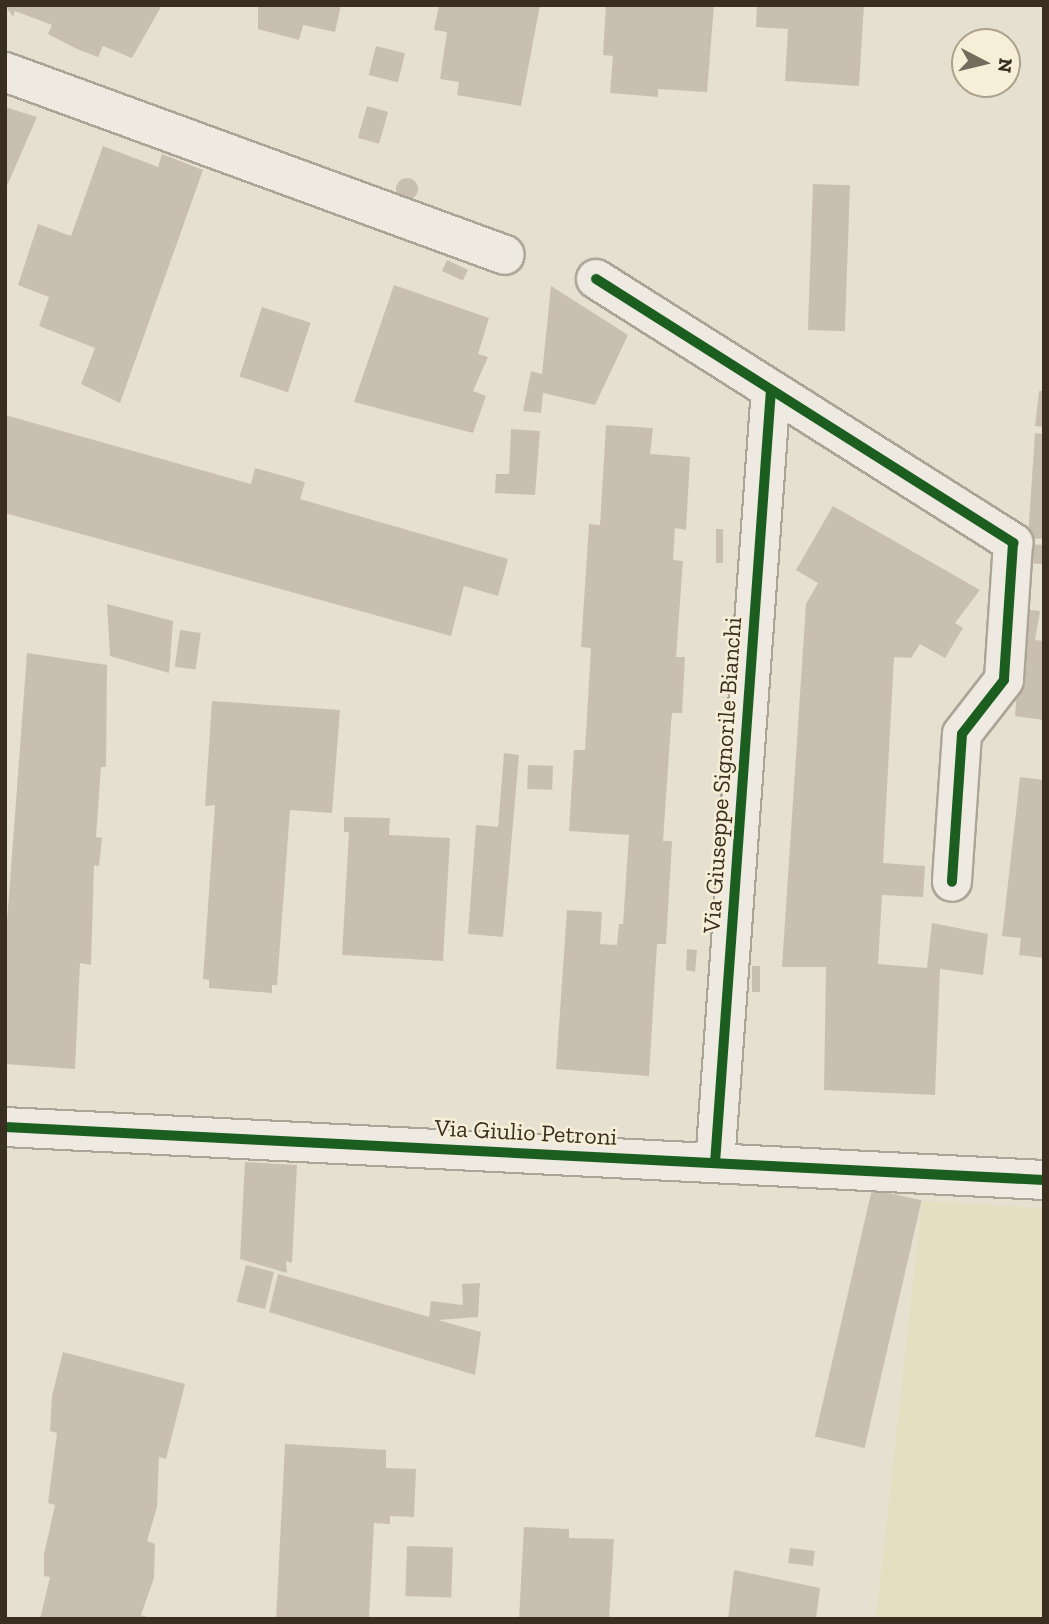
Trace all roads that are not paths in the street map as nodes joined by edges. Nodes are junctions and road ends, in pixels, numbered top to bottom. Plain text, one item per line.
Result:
1 (5, 72) edge
2 (505, 255) dead end
3 (596, 279) dead end
4 (771, 390) junction
5 (953, 883) dead end
6 (5, 1127) edge
7 (715, 1163) junction
8 (1044, 1180) edge

1 - 2 street
3 - 4 street
4 - 5 street
4 - 7 street, Via Giuseppe Signorile Bianchi
6 - 7 street, Via Giulio Petroni
7 - 8 street, Via Giulio Petroni

